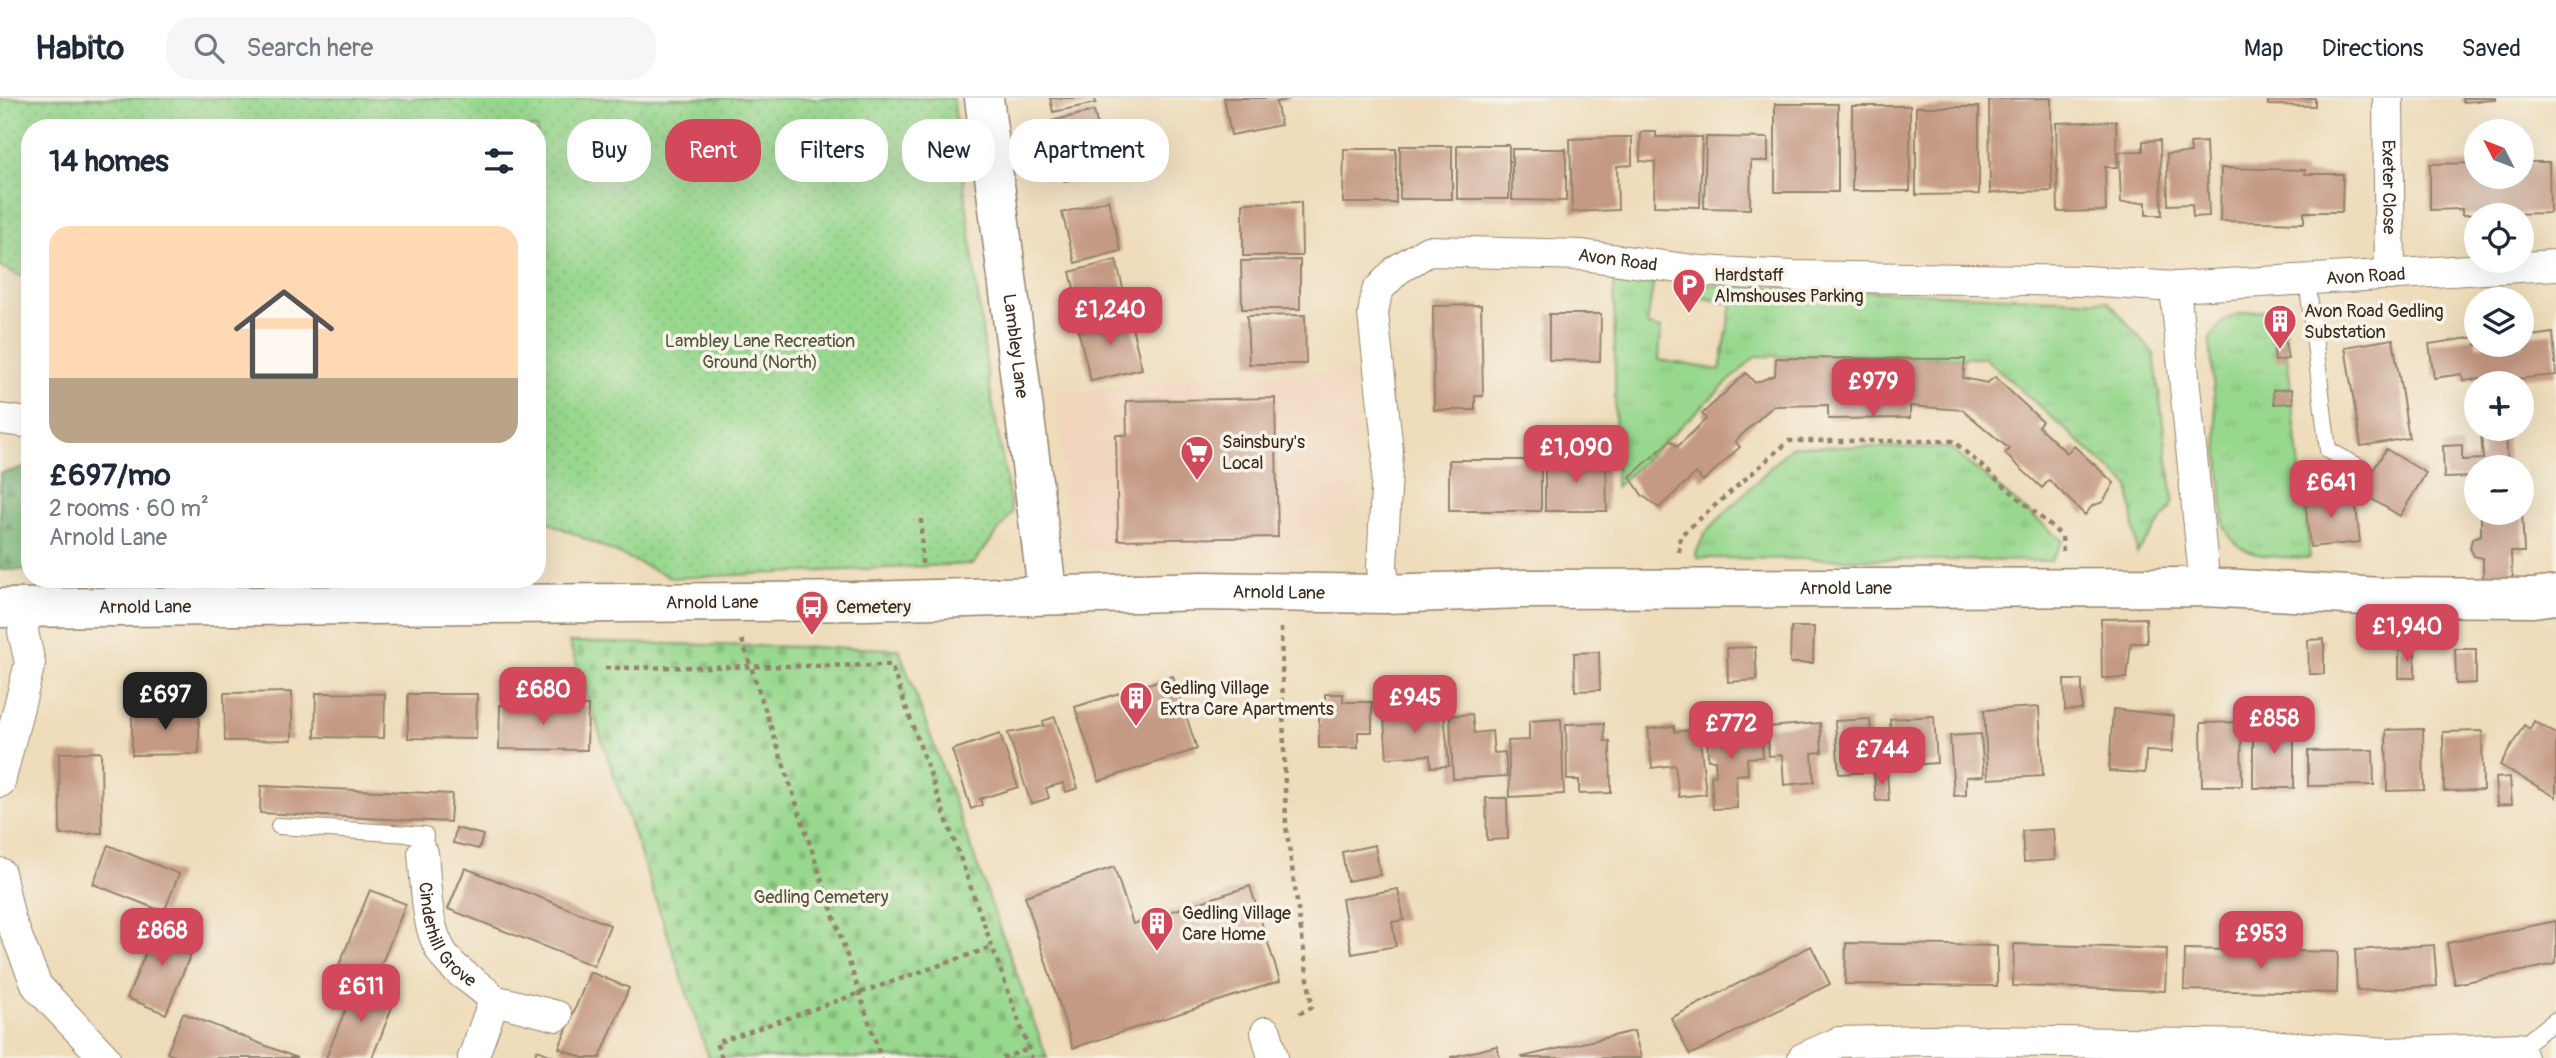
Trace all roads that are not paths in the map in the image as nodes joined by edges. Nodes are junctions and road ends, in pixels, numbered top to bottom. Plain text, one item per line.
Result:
1 (984, 98) edge
2 (2388, 98) edge
3 (2556, 265) edge
4 (2390, 275) junction
5 (2307, 279) junction
6 (2175, 287) junction
7 (2363, 469) dead end
8 (2205, 587) junction
9 (1385, 594) junction
10 (2556, 595) edge
11 (1045, 596) junction
12 (13, 607) edge
13 (0, 782) edge
14 (279, 826) dead end
15 (423, 853) joint
16 (0, 873) edge
17 (494, 1000) junction
18 (557, 1016) dead end
19 (2556, 1020) edge
20 (1926, 1049) edge
21 (2262, 1052) edge
22 (2520, 1053) edge
23 (105, 1058) edge
24 (474, 1058) edge
25 (1803, 1058) edge

1 - 11 street, Lambley Lane
2 - 4 street, Exeter Close
3 - 4 street, Avon Road
4 - 5 street, Avon Road
5 - 6 street, Avon Road
5 - 7 lane
6 - 8 street
6 - 9 street, Avon Road
8 - 9 street, Arnold Lane
8 - 10 street, Arnold Lane
9 - 11 street, Arnold Lane
11 - 12 street, Arnold Lane
12 - 13 street
14 - 15 lane
15 - 17 street, Cinderhill Grove
16 - 23 street
17 - 18 street, Cinderhill Grove
17 - 24 street, Cinderhill Grove
19 - 22 lane
20 - 21 street
20 - 25 street
21 - 22 street

